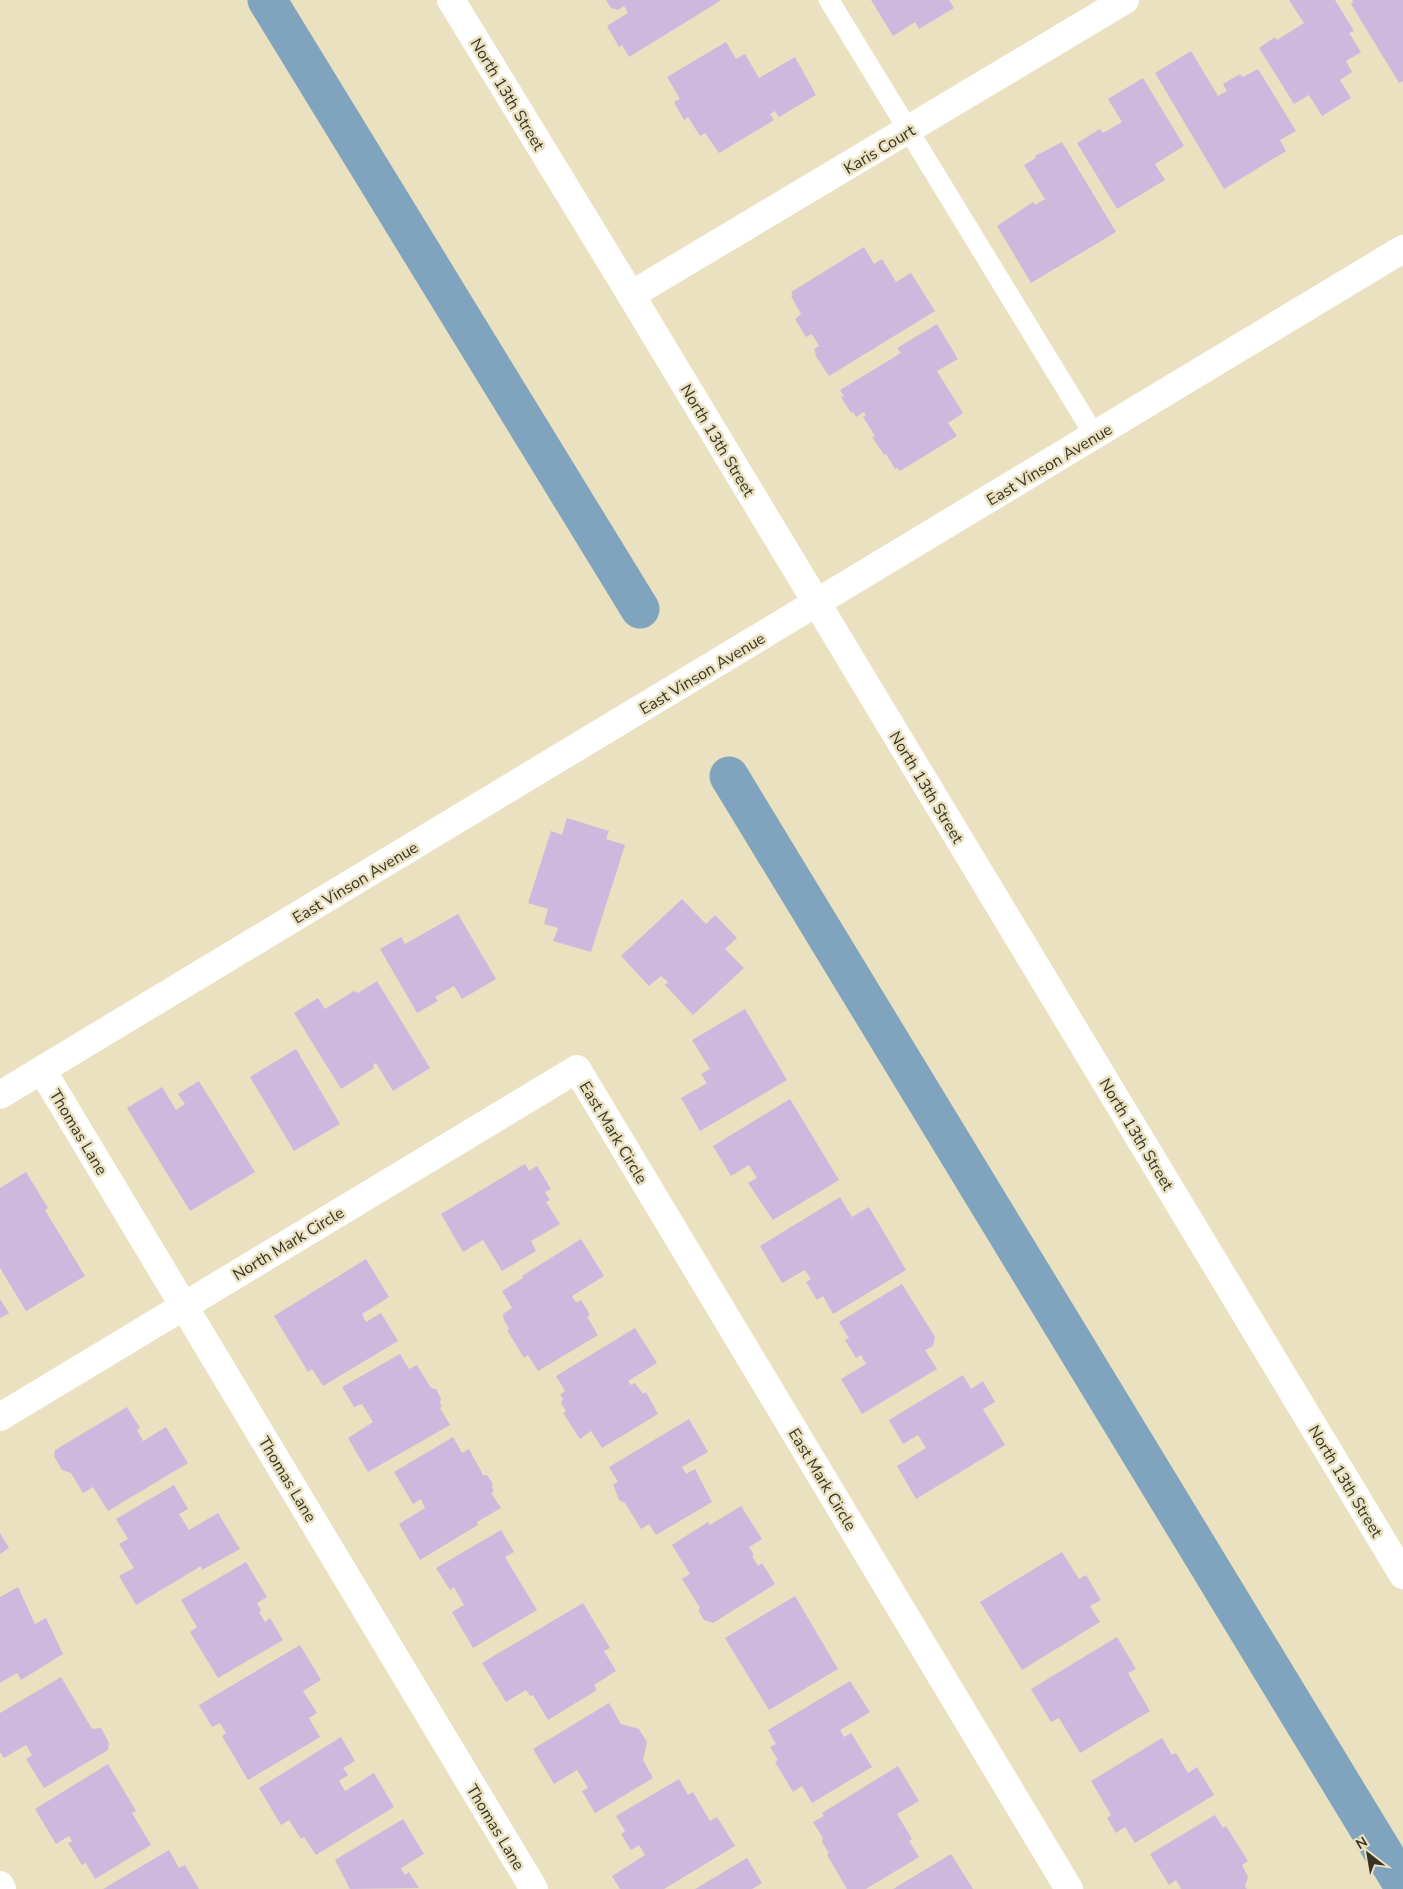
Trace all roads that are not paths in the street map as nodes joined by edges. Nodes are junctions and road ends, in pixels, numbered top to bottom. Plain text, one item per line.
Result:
1 (451, 0) edge
2 (829, 0) edge
3 (1125, 0) edge
4 (909, 131) junction
5 (1403, 249) edge
6 (631, 295) junction
7 (1095, 436) junction
8 (817, 604) junction
9 (577, 1069) joint
10 (42, 1070) junction
11 (0, 1096) edge
12 (184, 1306) junction
13 (0, 1417) edge
14 (1403, 1575) edge
15 (0, 1885) edge
16 (2, 1889) edge
17 (534, 1889) edge
18 (1069, 1889) edge

1 - 6 street, North 13th Street
2 - 4 lane
3 - 4 street, Karis Court
4 - 6 street, Karis Court
4 - 7 lane
5 - 7 street, East Vinson Avenue
6 - 8 street, North 13th Street
7 - 8 street, East Vinson Avenue
8 - 10 street, East Vinson Avenue
8 - 14 street, North 13th Street
9 - 12 street, North Mark Circle
9 - 18 street, East Mark Circle
10 - 11 street, East Vinson Avenue
10 - 12 street, Thomas Lane
12 - 13 street, North Mark Circle
12 - 17 street, Thomas Lane
15 - 16 street

